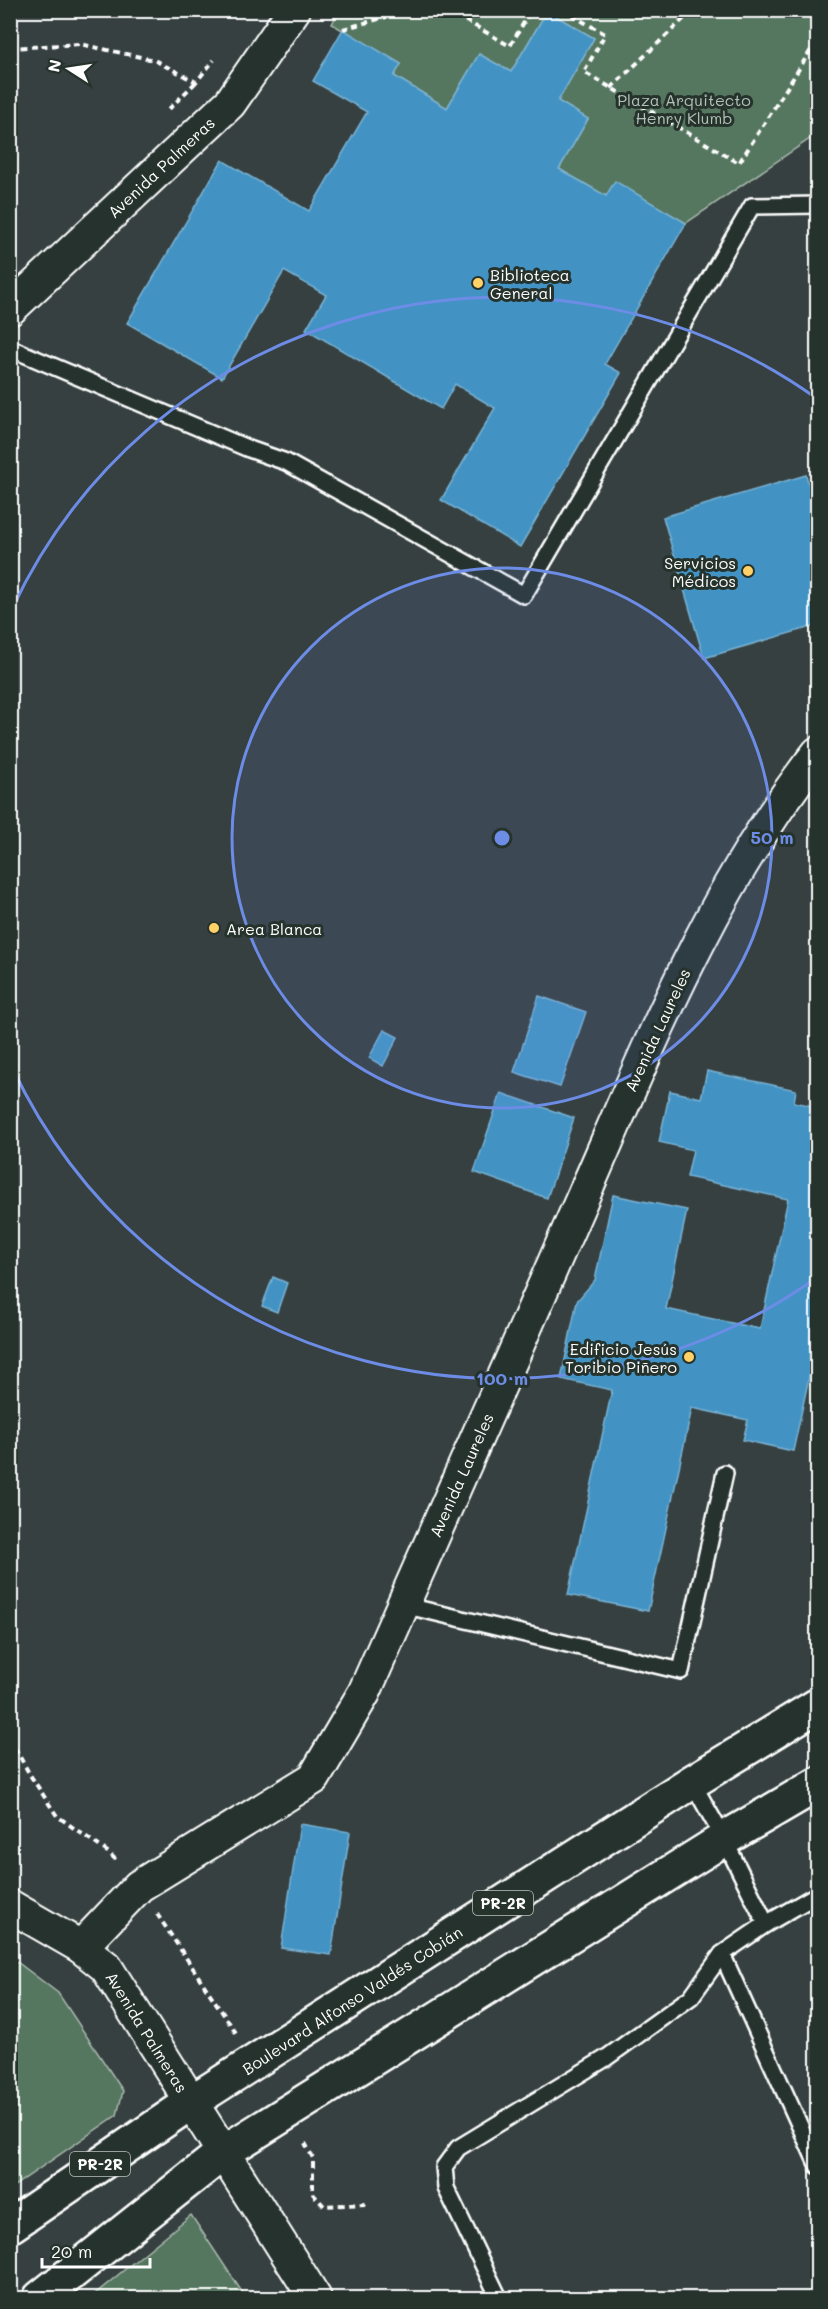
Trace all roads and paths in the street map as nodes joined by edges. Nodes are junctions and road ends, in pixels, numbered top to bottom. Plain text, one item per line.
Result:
1 (294, 10) edge
2 (411, 10) edge
3 (447, 10) edge
4 (563, 10) edge
5 (580, 10) edge
6 (693, 10) edge
7 (532, 11) edge
8 (571, 15) junction
9 (343, 29) dead end
10 (818, 39) edge
11 (10, 48) edge
12 (217, 57) dead end
13 (611, 88) junction
14 (818, 205) edge
15 (10, 309) edge
16 (10, 348) edge
17 (818, 753) edge
18 (725, 1473) dead end
19 (403, 1605) junction
20 (818, 1706) edge
21 (10, 1739) edge
22 (692, 1782) junction
23 (818, 1784) edge
24 (724, 1839) junction
25 (138, 1886) junction
26 (818, 1894) edge
27 (10, 1906) edge
28 (766, 1924) junction
29 (81, 1947) junction
30 (722, 1954) junction
31 (255, 2062) junction
32 (190, 2103) junction
33 (288, 2113) junction
34 (224, 2152) junction
35 (818, 2166) edge
36 (366, 2204) dead end
37 (10, 2226) edge
38 (40, 2298) edge
39 (315, 2298) edge
40 (499, 2298) edge

1 - 15 street, Avenida Palmeras
2 - 9 path
3 - 7 path
4 - 8 path
5 - 8 path
6 - 13 path
8 - 13 path
10 - 13 path
11 - 12 path
14 - 16 lane
17 - 19 street, Avenida Laureles
18 - 19 lane
19 - 25 street, Avenida Laureles
20 - 22 main road, Boulevard Alfonso Valdés Cobián / PR-2R
21 - 25 path
22 - 24 lane
22 - 31 main road, Boulevard Alfonso Valdés Cobián / PR-2R
23 - 24 main road
24 - 28 lane
24 - 33 main road
25 - 29 street, Avenida Laureles
25 - 31 path
26 - 28 lane
27 - 29 street, Avenida Palmeras
28 - 30 lane
29 - 32 street, Avenida Palmeras
30 - 35 lane
30 - 40 lane
31 - 32 main road, Boulevard Alfonso Valdés Cobián / PR-2R
32 - 34 street, Avenida Palmeras
32 - 37 main road, PR-2R
33 - 34 main road
33 - 36 path
34 - 38 main road
34 - 39 street, Avenida Palmeras

